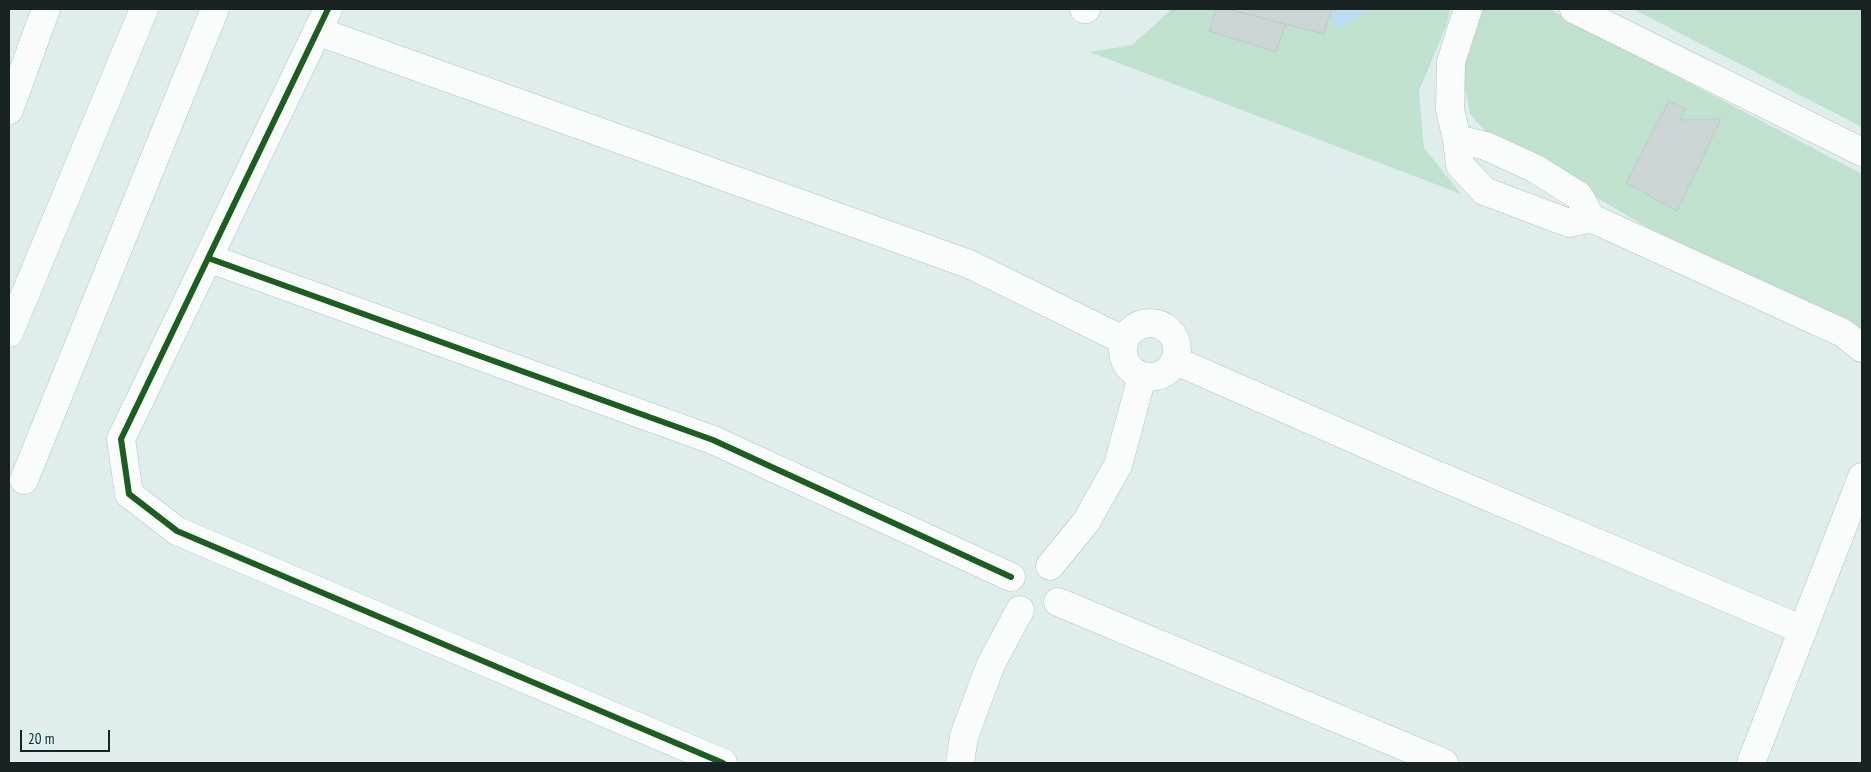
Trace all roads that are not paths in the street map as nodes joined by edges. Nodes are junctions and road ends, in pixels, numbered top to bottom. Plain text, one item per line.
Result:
1 (46, 9) edge
2 (144, 9) edge
3 (215, 9) edge
4 (1468, 9) edge
5 (1574, 9) edge
6 (322, 20) edge
7 (14, 80) edge
8 (9, 110) edge
9 (1457, 139) junction
10 (1862, 152) edge
11 (1591, 218) junction
12 (208, 258) junction
13 (9, 332) edge
14 (1123, 340) junction
15 (1862, 348) edge
16 (1176, 361) junction
17 (1142, 377) junction
18 (1862, 477) edge
19 (24, 480) dead end
20 (1050, 566) junction
21 (1011, 577) junction
22 (1058, 602) junction
23 (1020, 610) junction
24 (1803, 630) junction
25 (723, 763) edge
26 (960, 763) edge
27 (1444, 763) edge
28 (1751, 763) edge

1 - 7 street
2 - 13 street
3 - 19 street
4 - 9 street
5 - 10 street
6 - 12 street
6 - 14 street
7 - 8 street
9 - 11 street
9 - 11 street
11 - 15 street
12 - 21 street
12 - 25 street
14 - 16 street
14 - 17 street
16 - 17 street
16 - 24 street
17 - 20 street
18 - 24 street
20 - 21 street
20 - 22 street
21 - 23 street
22 - 23 street
22 - 27 street
23 - 26 street
24 - 28 street

